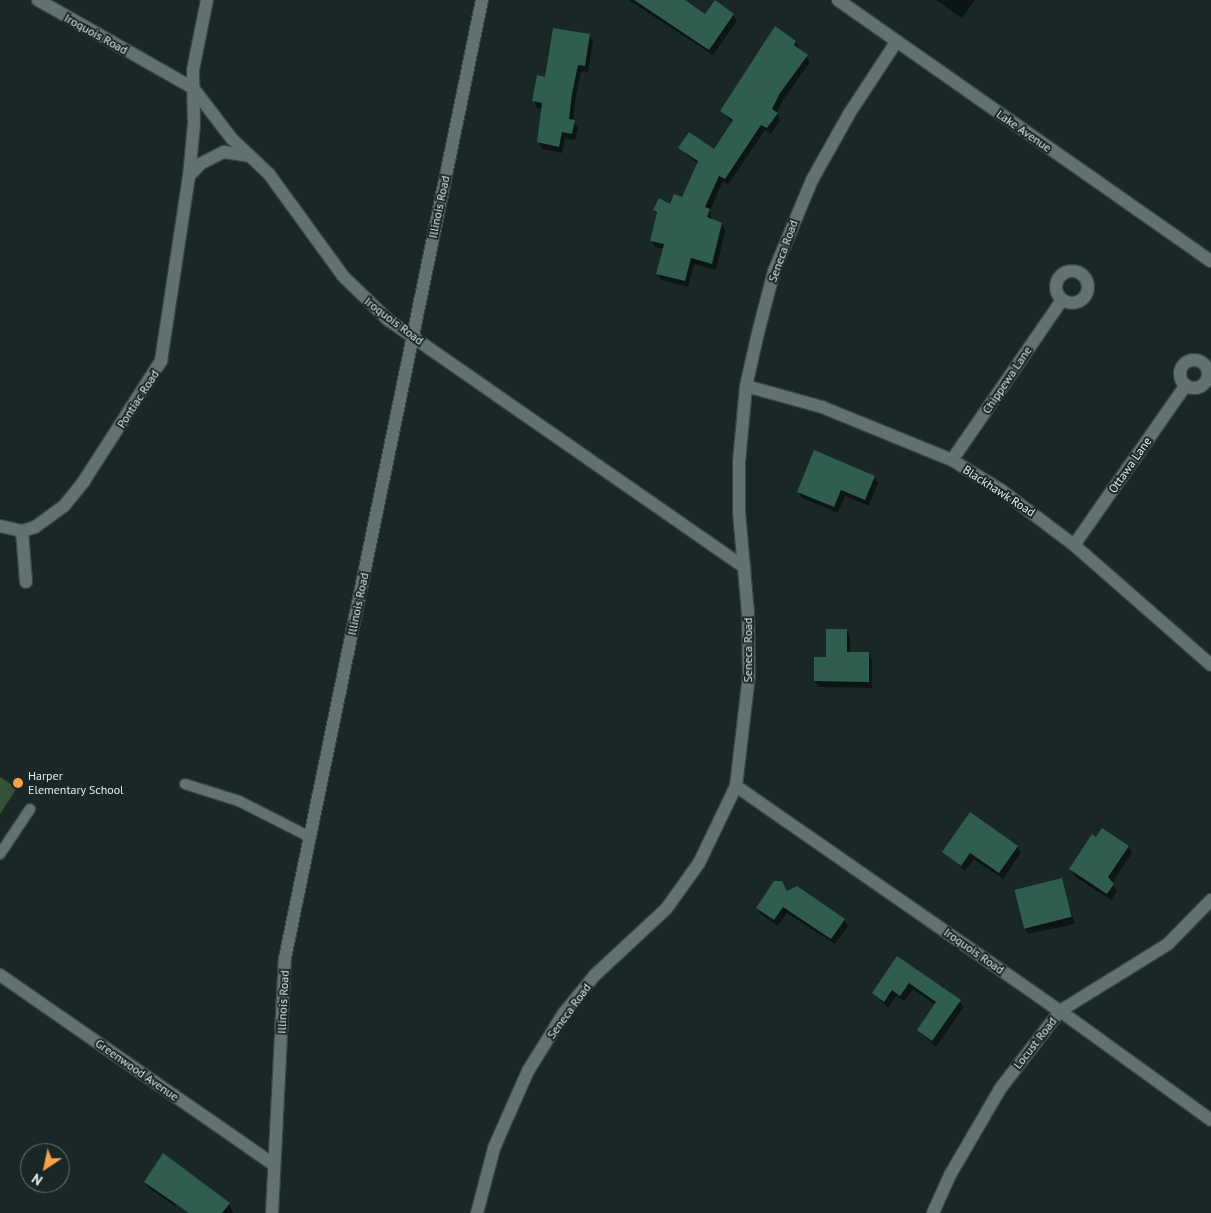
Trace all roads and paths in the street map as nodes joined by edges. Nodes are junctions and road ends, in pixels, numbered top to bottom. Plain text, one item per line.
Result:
1 (38, 0) edge
2 (207, 0) edge
3 (482, 0) edge
4 (838, 0) edge
5 (897, 42) junction
6 (193, 88) junction
7 (251, 156) junction
8 (189, 176) junction
9 (1211, 261) edge
10 (1062, 300) dead end
11 (413, 336) junction
12 (1186, 385) dead end
13 (746, 386) junction
14 (952, 460) junction
15 (0, 526) edge
16 (22, 531) junction
17 (1074, 545) junction
18 (744, 566) junction
19 (26, 582) dead end
20 (1211, 665) edge
21 (185, 784) dead end
22 (736, 786) junction
23 (30, 810) dead end
24 (310, 837) junction
25 (0, 854) edge
26 (1211, 900) edge
27 (0, 975) edge
28 (1060, 1010) junction
29 (1211, 1120) edge
30 (274, 1165) junction
31 (272, 1213) edge
32 (477, 1213) edge
33 (934, 1213) edge

1 - 6 street, Iroquois Road
2 - 6 street, Pontiac Road
3 - 11 street, Illinois Road
4 - 5 street, Lake Avenue
5 - 9 street, Lake Avenue
5 - 13 street, Seneca Road
6 - 7 street, Iroquois Road
6 - 8 street, Pontiac Road
7 - 8 street
7 - 11 street, Iroquois Road
8 - 16 street, Pontiac Road
10 - 14 street, Chippewa Lane
11 - 18 street, Iroquois Road
11 - 24 street, Illinois Road
12 - 17 street, Ottawa Lane
13 - 14 street, Blackhawk Road
13 - 18 street, Seneca Road
14 - 17 street, Blackhawk Road
15 - 16 street
16 - 19 street
17 - 20 street, Blackhawk Road
18 - 22 street, Seneca Road
21 - 24 lane
22 - 28 street, Iroquois Road
22 - 32 street, Seneca Road
23 - 25 lane
24 - 30 street, Illinois Road
26 - 28 street, Locust Road
27 - 30 street, Greenwood Avenue
28 - 29 street, Iroquois Road
28 - 33 street, Locust Road
30 - 31 street, Illinois Road

